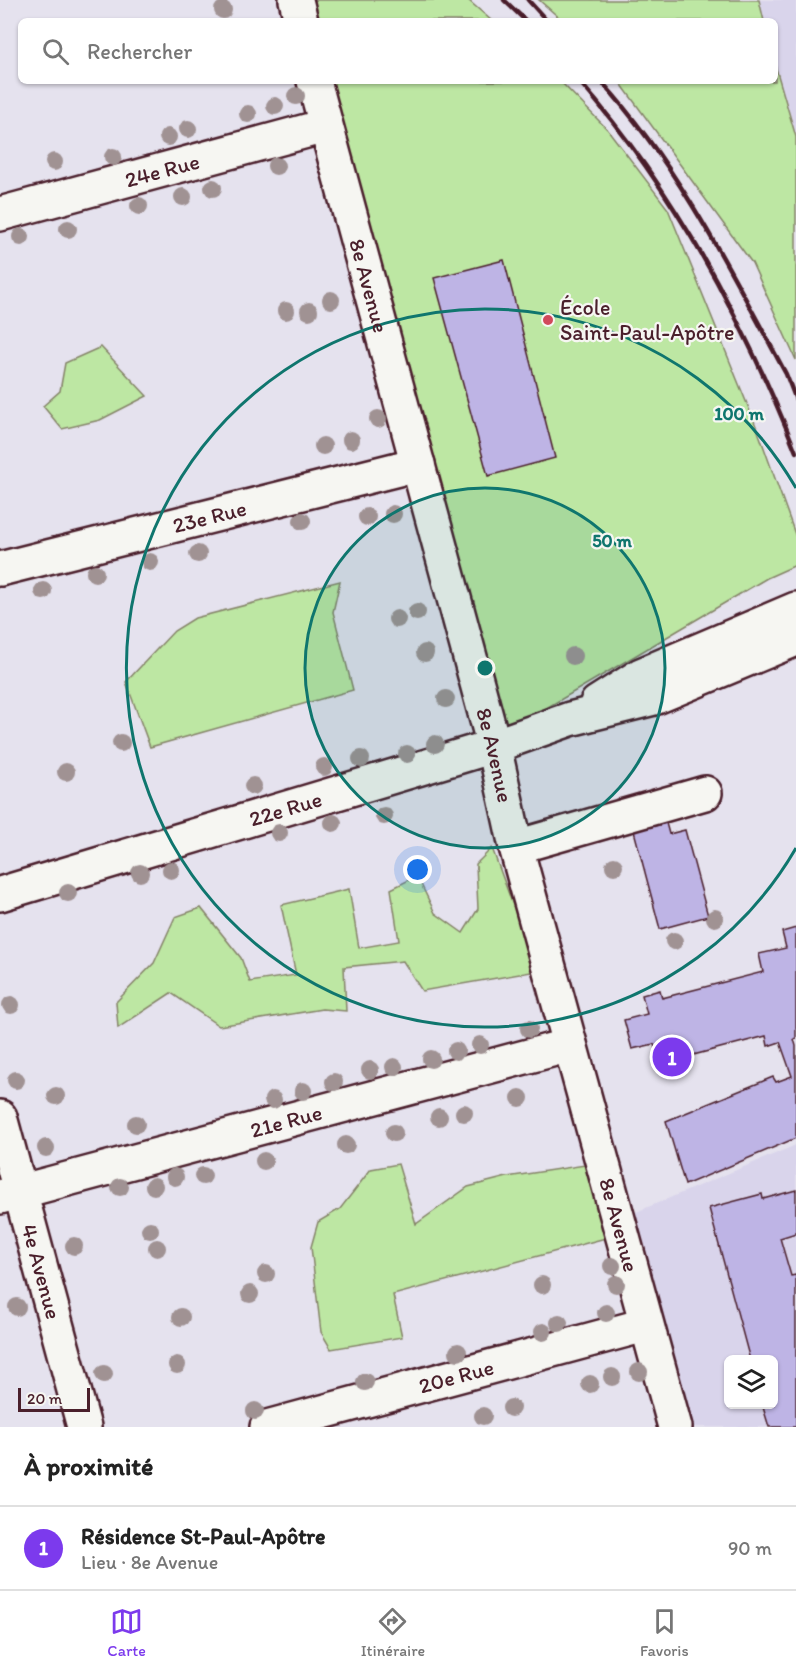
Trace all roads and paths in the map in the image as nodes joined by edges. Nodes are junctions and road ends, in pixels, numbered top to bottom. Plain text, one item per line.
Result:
1 (296, 0) edge
2 (299, 18) edge
3 (315, 84) edge
4 (325, 126) junction
5 (0, 214) edge
6 (418, 464) junction
7 (0, 569) edge
8 (796, 609) edge
9 (796, 639) edge
10 (570, 719) junction
11 (494, 746) junction
12 (705, 793) dead end
13 (516, 847) junction
14 (0, 894) edge
15 (570, 1045) junction
16 (0, 1117) edge
17 (10, 1194) edge
18 (645, 1326) junction
19 (84, 1427) edge
20 (267, 1427) edge
21 (675, 1427) edge

1 - 2 street
3 - 4 street, 8e Avenue
4 - 5 street, 24e Rue
4 - 6 street, 8e Avenue
6 - 7 street, 23e Rue
6 - 11 street, 8e Avenue
8 - 10 street, 22e Rue
9 - 10 street, 22e Rue
10 - 11 street, 22e Rue
11 - 13 street, 8e Avenue
11 - 14 street, 22e Rue
12 - 13 street
13 - 15 street, 8e Avenue
15 - 17 street, 21e Rue
15 - 18 street, 8e Avenue
16 - 17 street, 4e Avenue
17 - 19 street, 4e Avenue
18 - 20 street, 20e Rue
18 - 21 street, 8e Avenue

